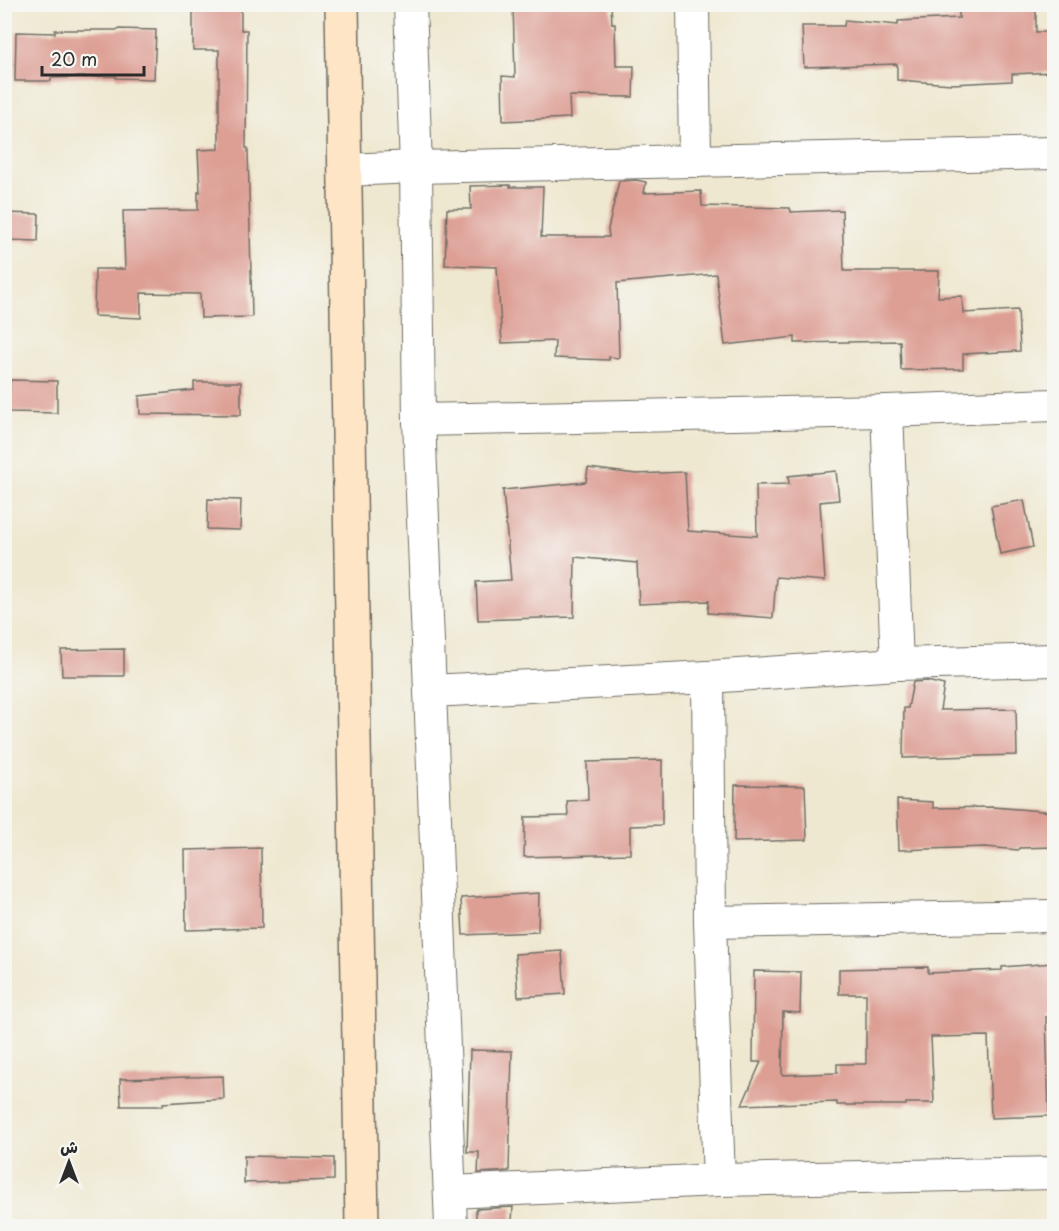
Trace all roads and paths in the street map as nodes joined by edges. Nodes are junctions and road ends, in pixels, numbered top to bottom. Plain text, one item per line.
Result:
1 (342, 4) edge
2 (410, 4) edge
3 (693, 4) edge
4 (1054, 153) edge
5 (695, 160) junction
6 (416, 167) junction
7 (345, 170) junction
8 (1054, 405) edge
9 (887, 411) junction
10 (419, 420) junction
11 (1054, 660) edge
12 (897, 664) junction
13 (708, 677) junction
14 (430, 691) junction
15 (1054, 916) edge
16 (710, 922) junction
17 (1054, 1173) edge
18 (718, 1180) junction
19 (450, 1192) junction
20 (362, 1227) edge
21 (450, 1227) edge

1 - 7 street
2 - 6 street
3 - 5 street
4 - 5 street
5 - 6 street
6 - 7 street
6 - 10 street
7 - 20 street
8 - 9 street
9 - 10 street
9 - 12 street
10 - 14 street
11 - 12 street
12 - 13 street
13 - 14 street
13 - 16 street
14 - 19 street
15 - 16 street
16 - 18 street
17 - 18 street
18 - 19 street
19 - 21 street

